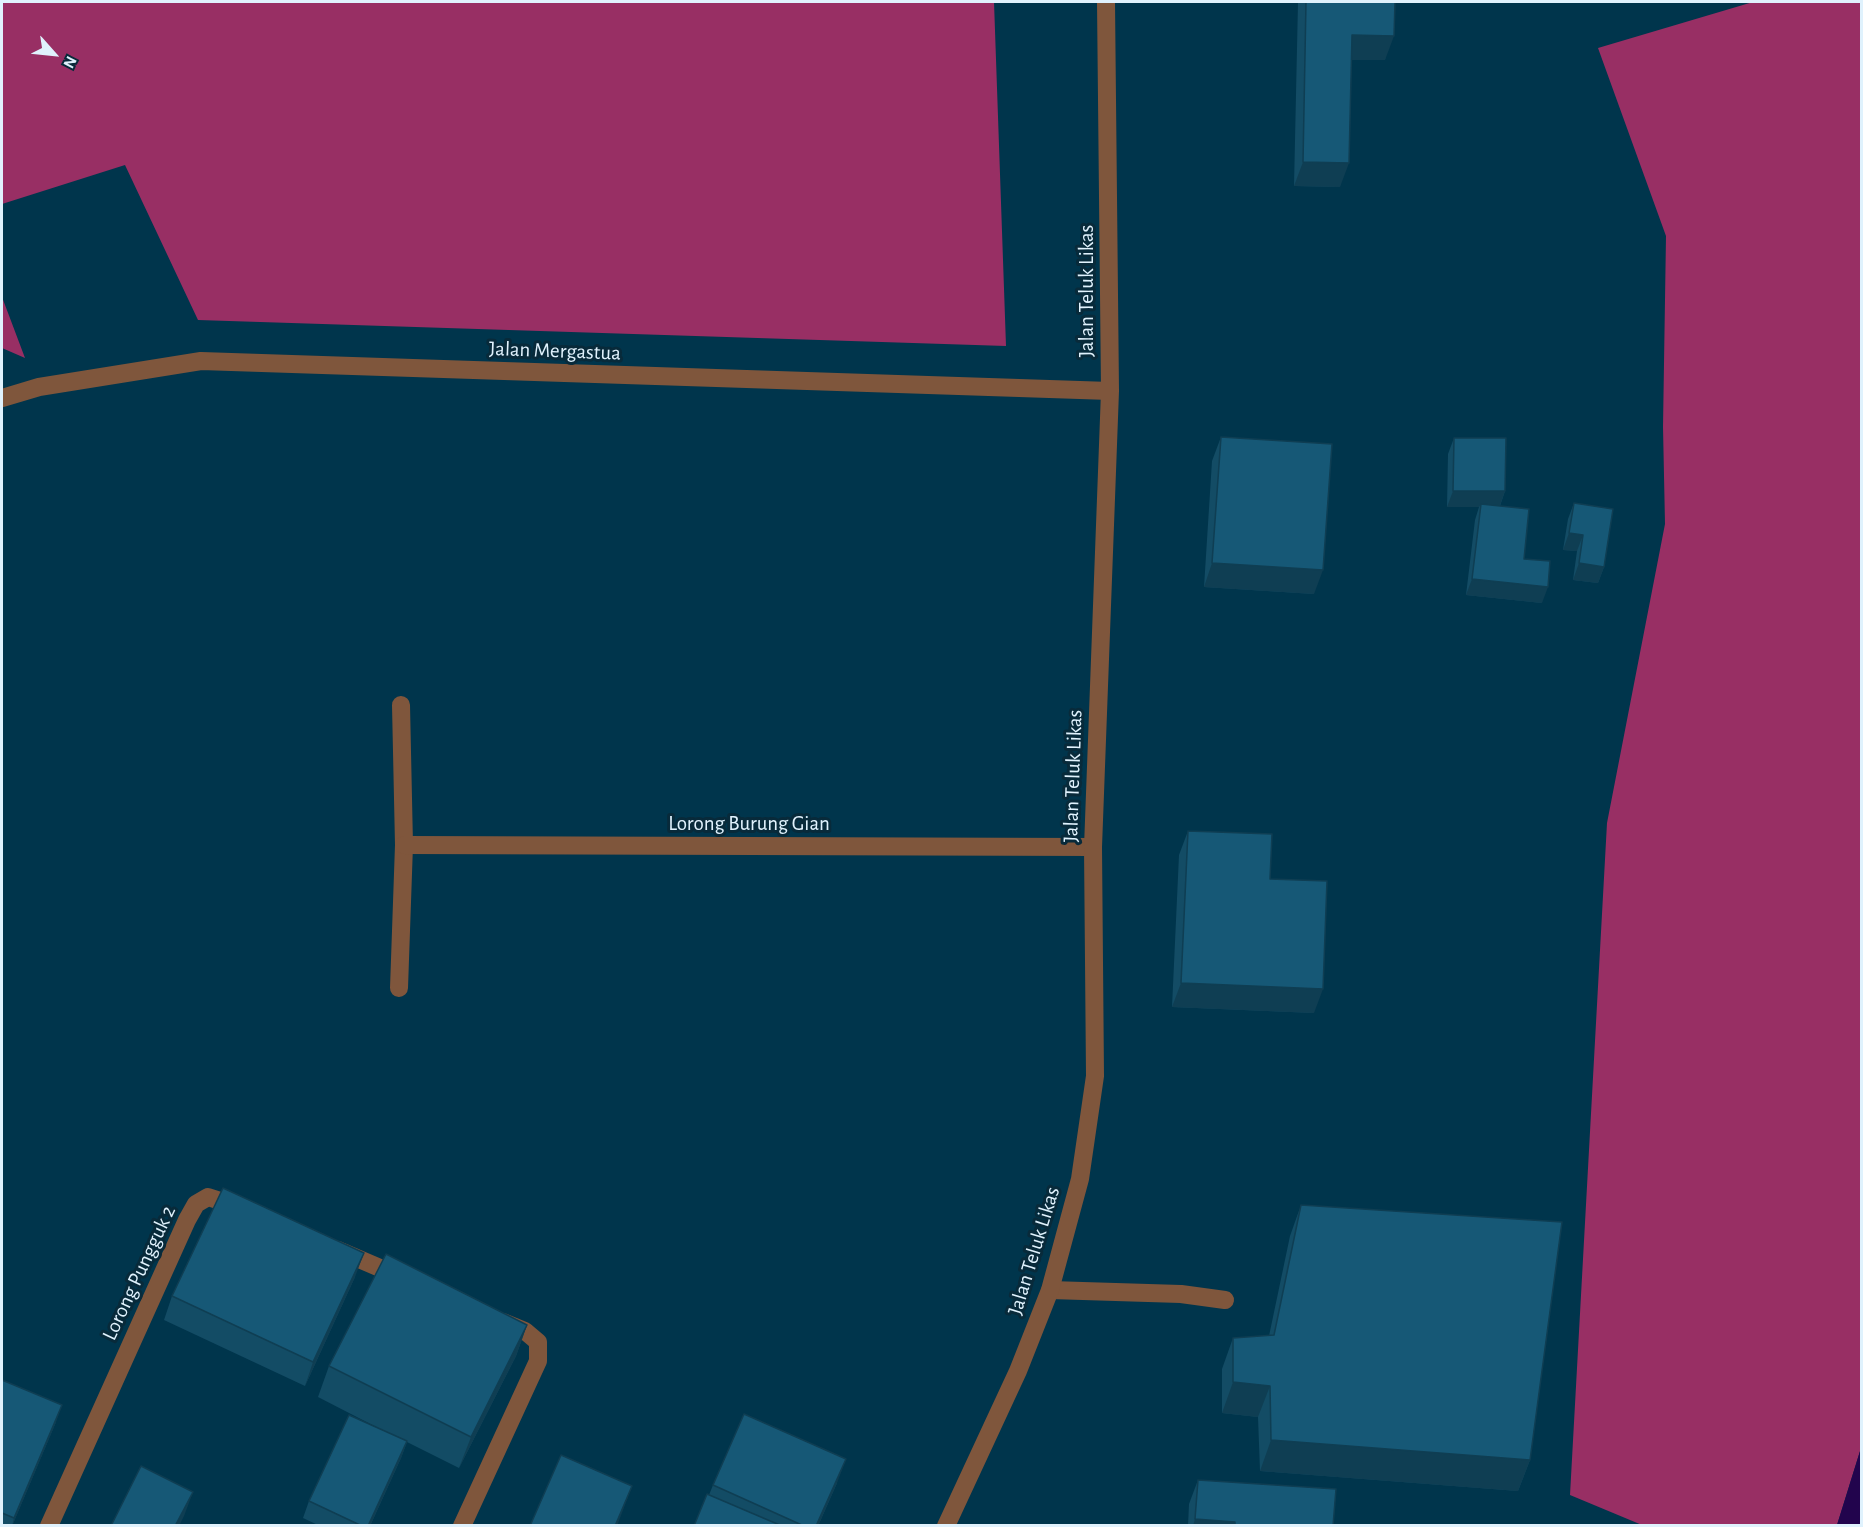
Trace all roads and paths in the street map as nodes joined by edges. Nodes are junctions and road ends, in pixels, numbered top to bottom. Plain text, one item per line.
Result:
1 (1106, 2) edge
2 (1110, 391) junction
3 (2, 398) edge
4 (401, 705) dead end
5 (404, 845) junction
6 (1093, 847) junction
7 (399, 988) dead end
8 (255, 1214) edge
9 (320, 1242) edge
10 (417, 1284) edge
11 (1050, 1290) junction
12 (1226, 1300) dead end
13 (482, 1312) edge
14 (49, 1526) edge
15 (462, 1526) edge
16 (946, 1526) edge

1 - 2 street, Jalan Teluk Likas
2 - 3 street, Jalan Mergastua
2 - 6 street, Jalan Teluk Likas
4 - 5 street
5 - 6 street, Lorong Burung Gian
5 - 7 street
6 - 11 street, Jalan Teluk Likas
8 - 14 street, Lorong Pungguk 2
9 - 10 street
11 - 12 street
11 - 16 street, Jalan Teluk Likas
13 - 15 street

